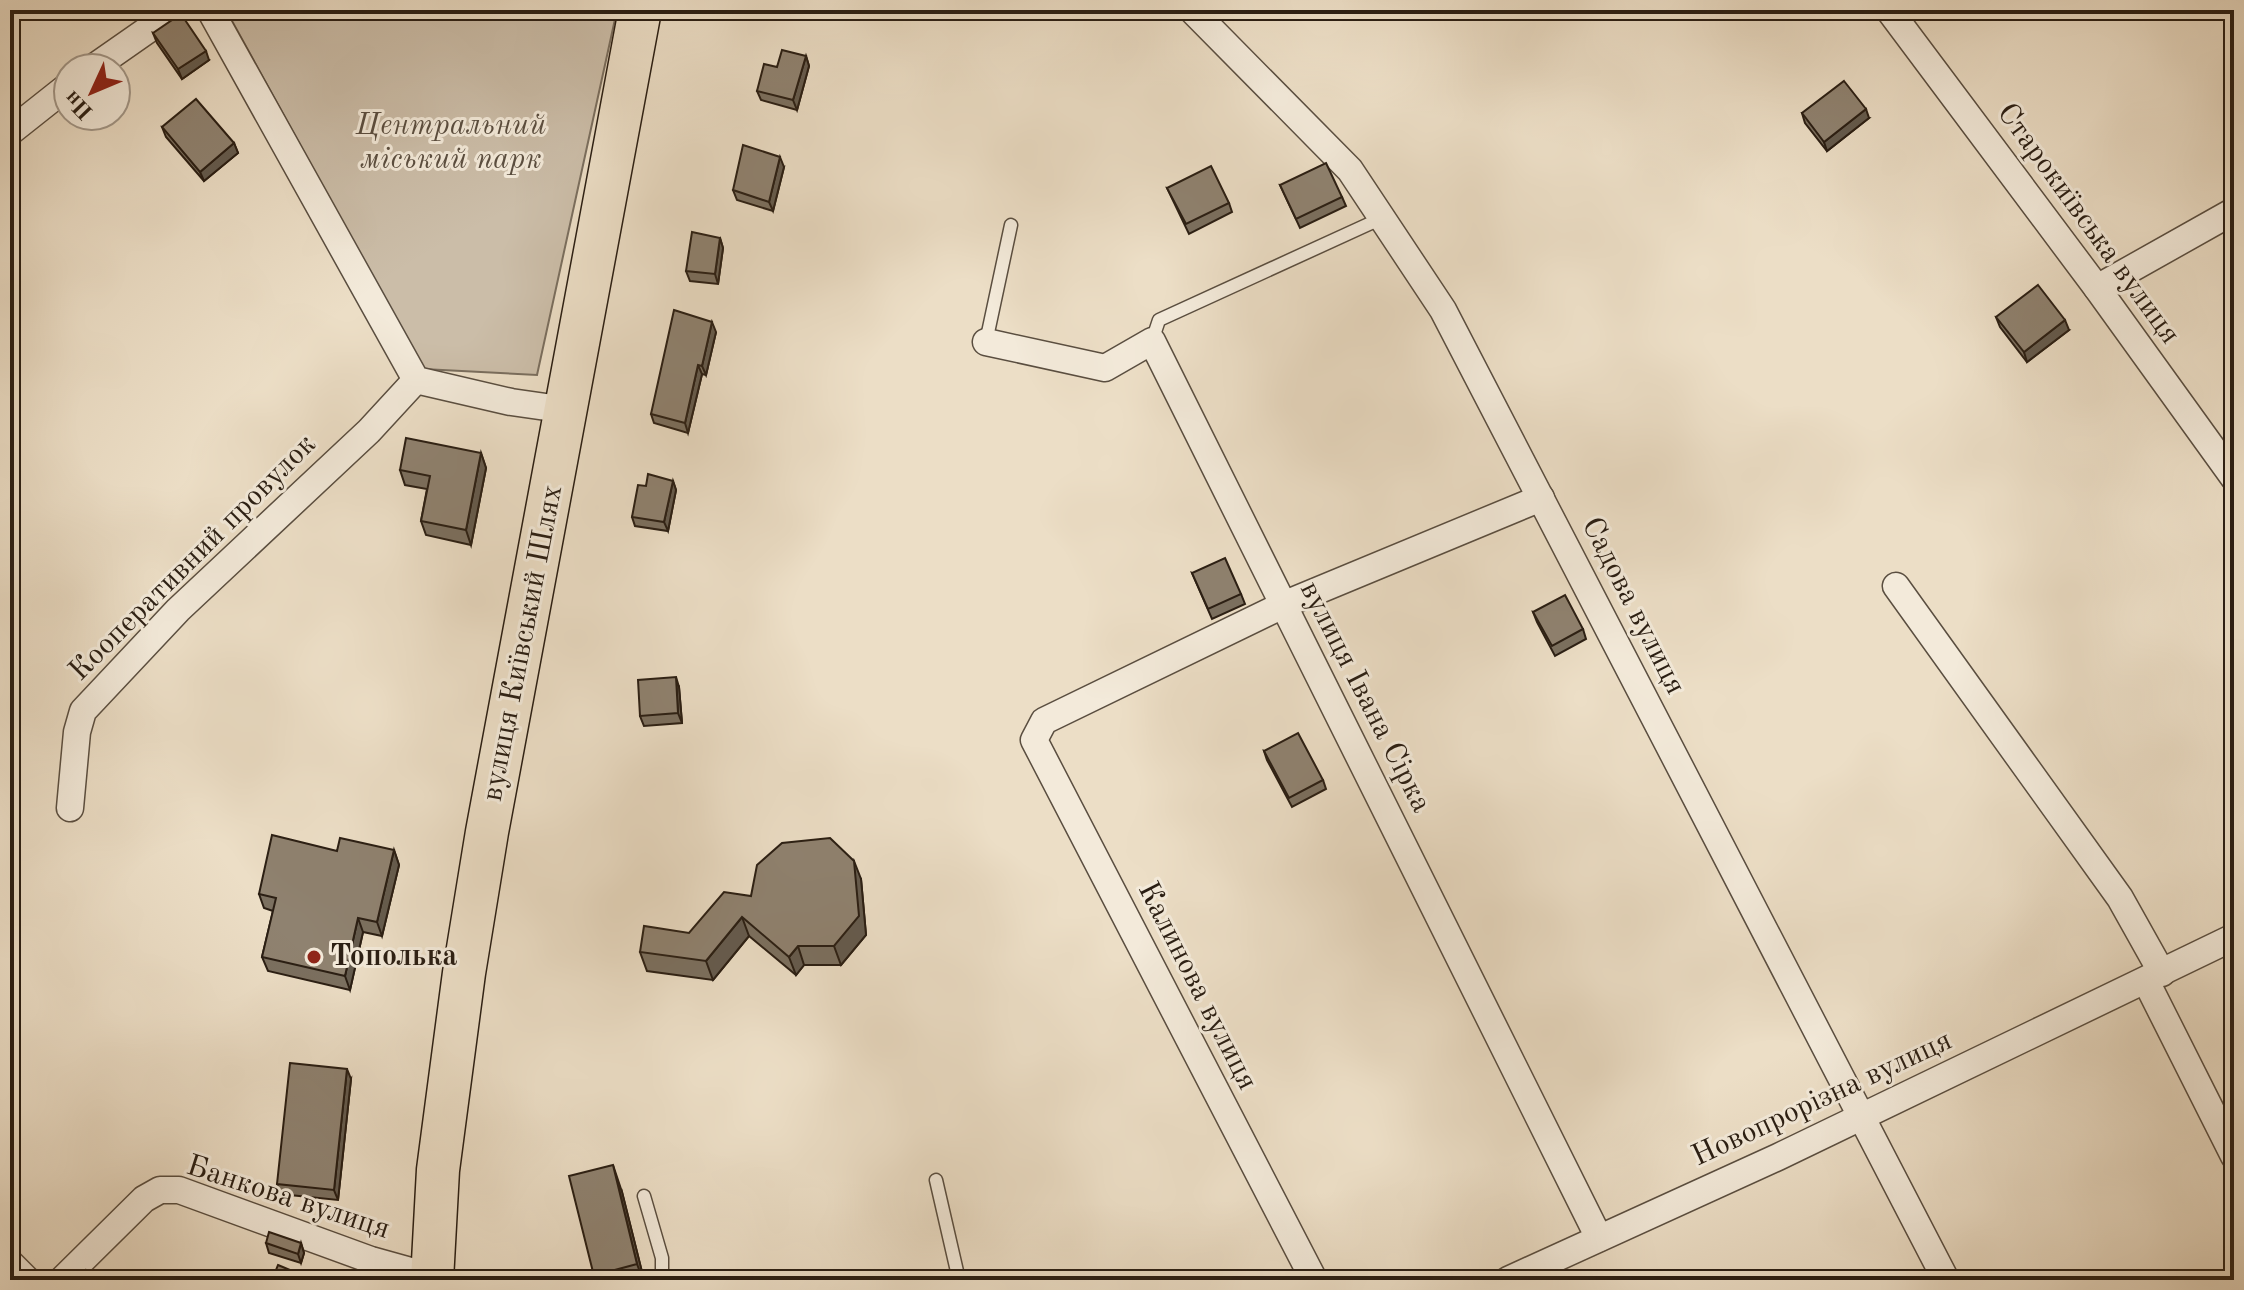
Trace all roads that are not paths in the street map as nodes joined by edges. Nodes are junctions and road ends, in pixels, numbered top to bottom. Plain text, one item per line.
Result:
1 (176, 10) edge
2 (210, 10) edge
3 (640, 10) edge
4 (1192, 10) edge
5 (1889, 10) edge
6 (116, 52) edge
7 (52, 99) edge
8 (10, 132) edge
9 (2234, 211) edge
10 (1382, 218) junction
11 (1011, 225) dead end
12 (2097, 288) junction
13 (1152, 341) junction
14 (986, 342) joint
15 (416, 380) junction
16 (565, 420) junction
17 (2234, 478) edge
18 (1541, 498) junction
19 (1896, 586) dead end
20 (1283, 605) junction
21 (70, 808) dead end
22 (2234, 937) edge
23 (2154, 977) junction
24 (1861, 1116) junction
25 (2234, 1156) edge
26 (936, 1180) dead end
27 (644, 1196) dead end
28 (1599, 1238) junction
29 (10, 1263) edge
30 (380, 1272) edge
31 (1521, 1277) edge
32 (432, 1278) edge
33 (27, 1280) edge
34 (62, 1280) edge
35 (662, 1280) edge
36 (959, 1280) edge
37 (1314, 1280) edge
38 (1946, 1280) edge

1 - 6 street
2 - 15 street
3 - 16 highway, вулиця Київський Шлях
4 - 10 street, Садова вулиця
5 - 12 street, Старокиївська вулиця
7 - 8 street
9 - 12 street
10 - 13 lane
10 - 18 street, Садова вулиця
11 - 14 lane
12 - 17 street, Старокиївська вулиця
13 - 14 street
13 - 20 street, вулиця Івана Сірка
15 - 16 street
15 - 21 street, Кооперативний провулок
16 - 32 highway, вулиця Київський Шлях
18 - 20 street
18 - 24 street, Садова вулиця
19 - 23 street
20 - 28 street, вулиця Івана Сірка
20 - 37 street, Калинова вулиця
22 - 23 street, Новопрорізна вулиця
23 - 24 street, Новопрорізна вулиця
23 - 25 street
24 - 28 street, Новопрорізна вулиця
24 - 38 street, Садова вулиця
26 - 36 lane
27 - 35 lane
28 - 31 street, Новопрорізна вулиця
29 - 33 street
30 - 32 street, Банкова вулиця
30 - 34 street, Банкова вулиця

